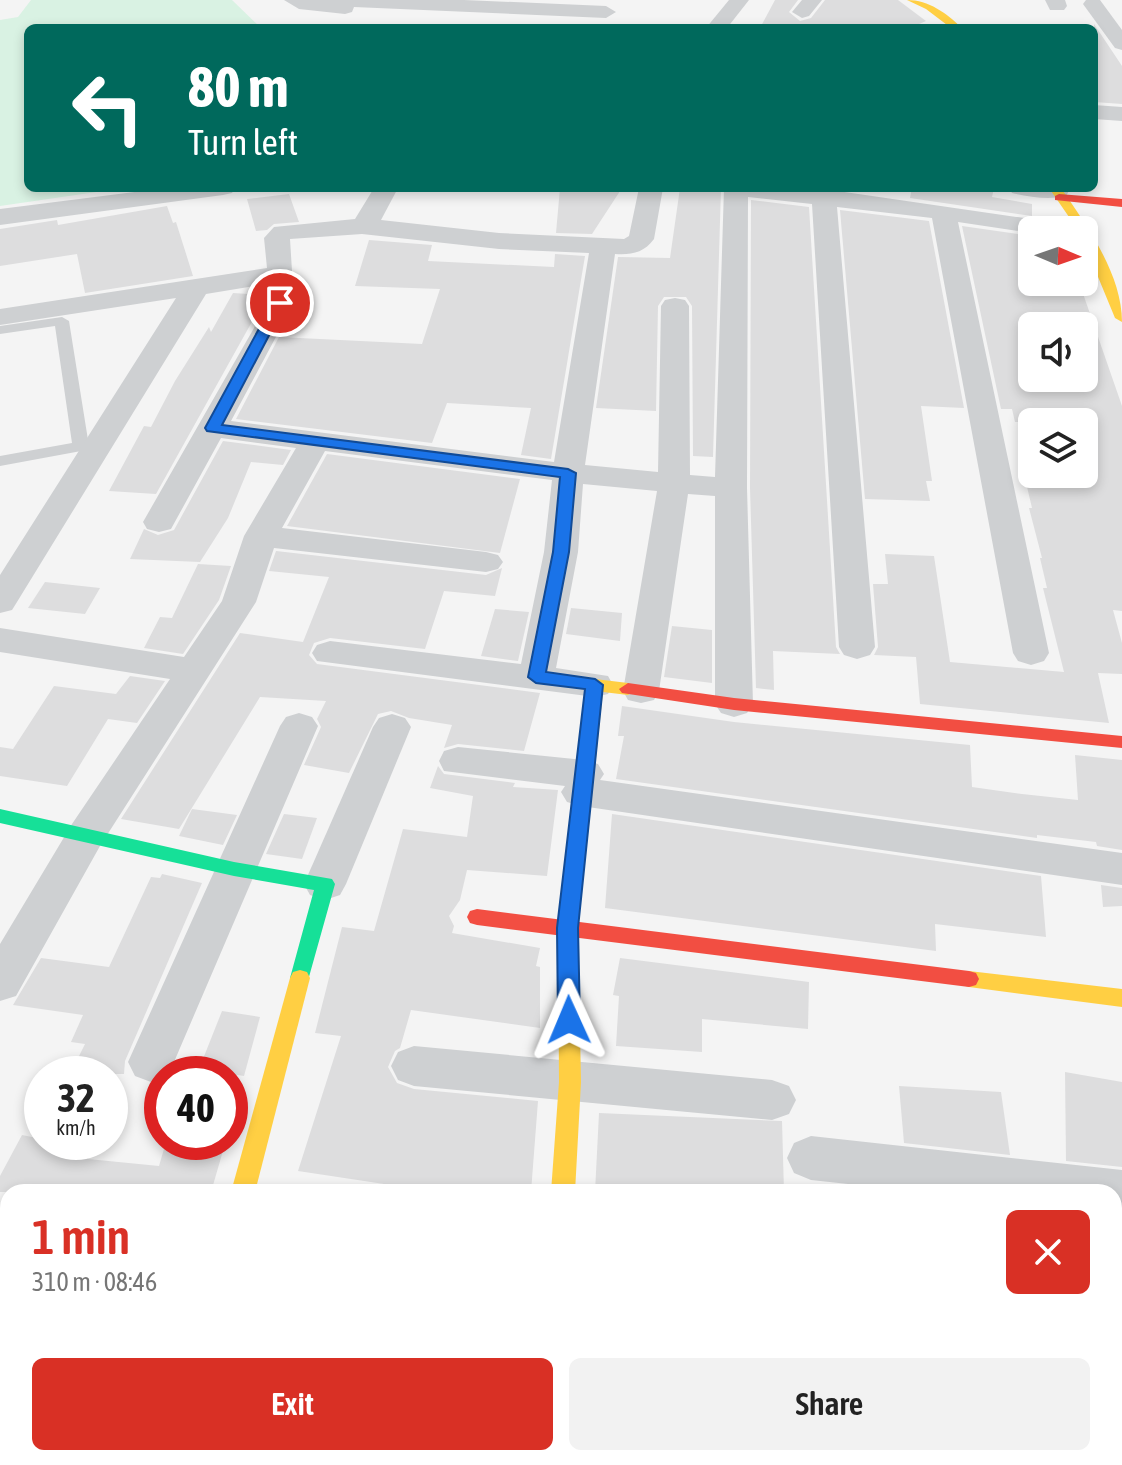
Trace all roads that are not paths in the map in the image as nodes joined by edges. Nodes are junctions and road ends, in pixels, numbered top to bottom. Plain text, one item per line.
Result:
1 (294, 0) edge
2 (739, 0) edge
3 (912, 0) edge
4 (347, 3) edge
5 (1093, 4) dead end
6 (605, 13) edge
7 (396, 22) dead end
8 (332, 24) edge
9 (435, 24) edge
10 (719, 24) edge
11 (952, 24) edge
12 (1113, 37) edge
13 (1098, 112) edge
14 (1122, 114) edge
15 (192, 192) edge
16 (384, 192) edge
17 (650, 192) edge
18 (736, 192) edge
19 (780, 192) edge
20 (1057, 193) edge
21 (824, 196) junction
22 (1122, 203) edge
23 (944, 213) junction
24 (1069, 216) edge
25 (0, 217) edge
26 (1018, 223) edge
27 (362, 226) junction
28 (603, 246) junction
29 (1098, 271) edge
30 (281, 274) junction
31 (196, 288) junction
32 (675, 306) dead end
33 (0, 317) edge
34 (1122, 318) edge
35 (0, 330) edge
36 (213, 428) junction
37 (316, 440) junction
38 (90, 444) junction
39 (0, 461) edge
40 (568, 473) junction
41 (674, 484) junction
42 (731, 488) junction
43 (159, 522) dead end
44 (261, 536) junction
45 (486, 562) dead end
46 (0, 602) edge
47 (0, 640) edge
48 (857, 647) dead end
49 (330, 653) dead end
50 (1031, 653) dead end
51 (195, 671) junction
52 (536, 677) junction
53 (595, 685) junction
54 (641, 691) junction
55 (734, 704) junction
56 (299, 726) dead end
57 (392, 727) dead end
58 (1122, 742) edge
59 (458, 761) dead end
60 (583, 783) junction
61 (0, 816) edge
62 (86, 835) junction
63 (234, 869) junction
64 (1122, 869) edge
65 (325, 884) junction
66 (477, 917) dead end
67 (568, 928) junction
68 (0, 983) edge
69 (1122, 998) edge
70 (154, 1056) edge
71 (414, 1066) dead end
72 (570, 1082) junction
73 (772, 1100) dead end
74 (811, 1158) dead end
75 (245, 1184) edge
76 (564, 1184) edge
77 (1049, 1184) edge

1 - 4 street
2 - 10 street
3 - 11 street
4 - 6 street
4 - 8 street
5 - 12 street
7 - 9 street
13 - 14 street
15 - 25 street
16 - 27 street
17 - 28 street
18 - 42 street
19 - 21 street
20 - 22 street
20 - 24 street
21 - 23 street
21 - 48 street
23 - 26 street
23 - 50 street
27 - 28 street
27 - 30 street
28 - 40 street
29 - 34 street
30 - 31 street
30 - 36 street
31 - 33 street
31 - 38 street
32 - 41 street
35 - 38 lane
36 - 37 street
36 - 43 street
37 - 40 street
37 - 44 street
38 - 39 lane
38 - 46 street
40 - 41 street
40 - 52 street
41 - 42 street
41 - 54 street
42 - 55 street
44 - 45 street
44 - 51 street
47 - 51 street
49 - 52 street
51 - 62 street
52 - 53 street
53 - 54 street
53 - 60 street
54 - 55 street
55 - 58 street
56 - 63 street
57 - 65 street
59 - 60 street
60 - 64 street
60 - 67 street
61 - 62 street
62 - 63 street
62 - 68 street
63 - 65 street
63 - 70 street
65 - 75 street
66 - 67 street
67 - 69 street
67 - 72 street
71 - 72 street
72 - 73 street
72 - 76 street
74 - 77 street

